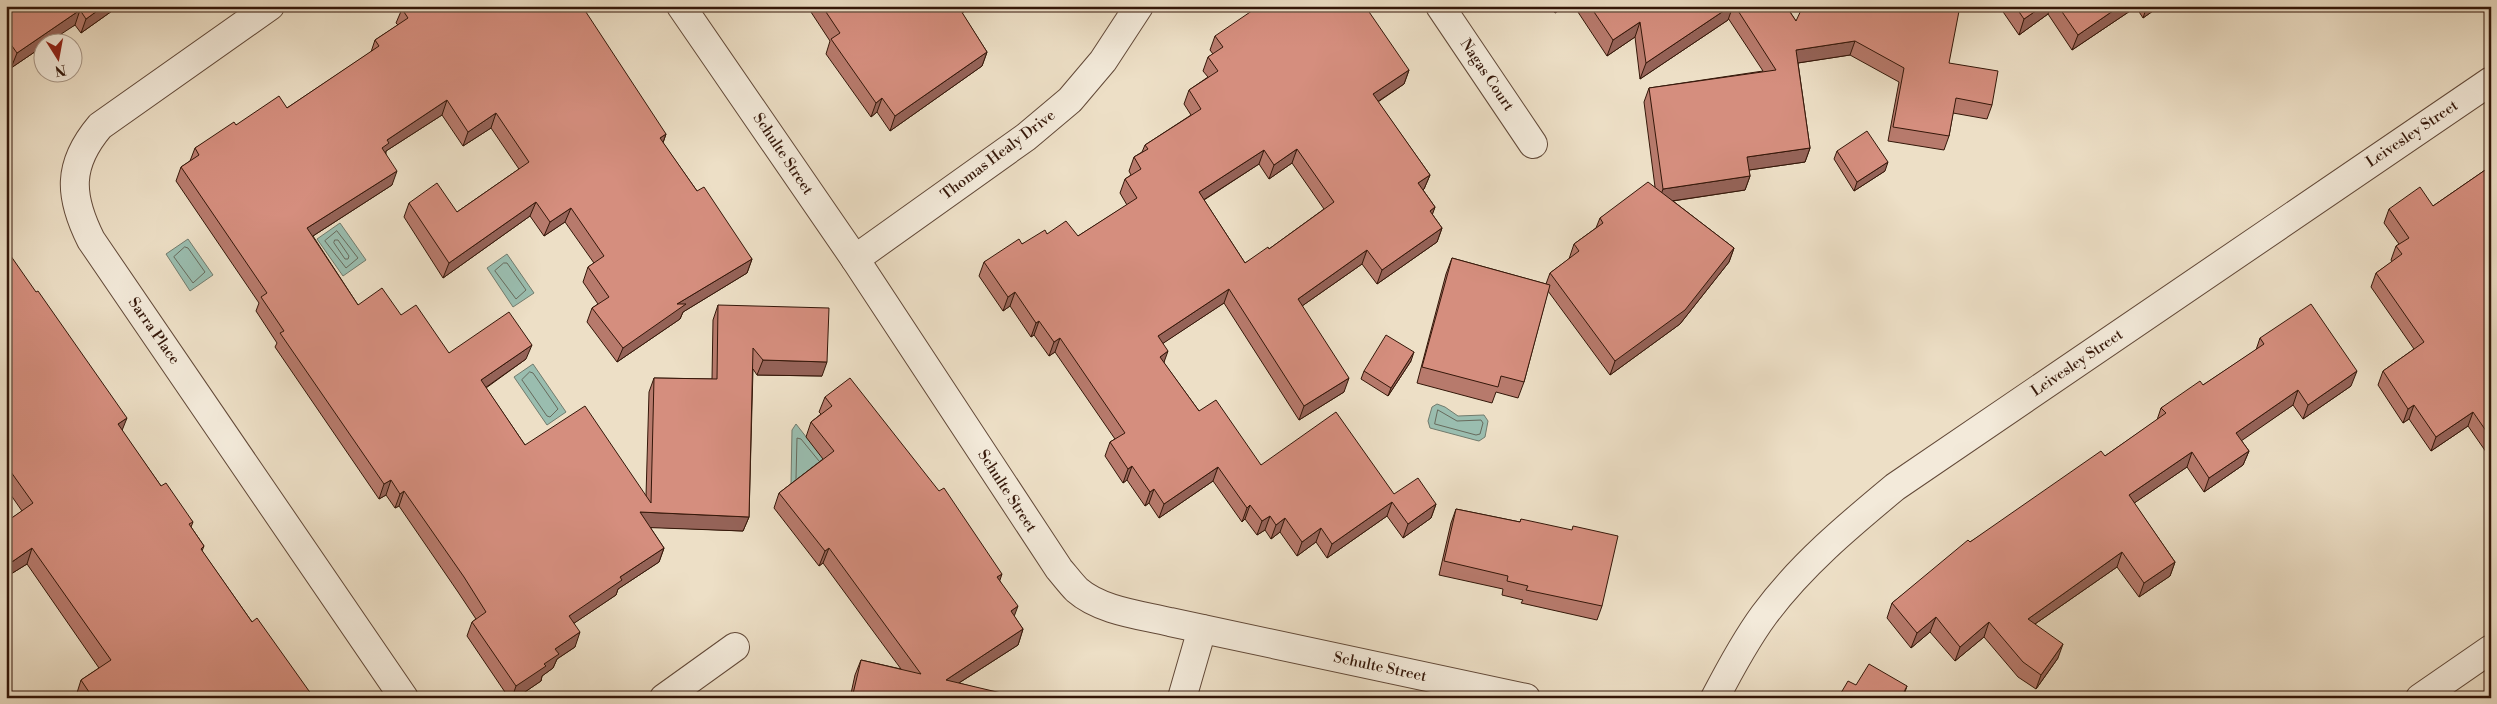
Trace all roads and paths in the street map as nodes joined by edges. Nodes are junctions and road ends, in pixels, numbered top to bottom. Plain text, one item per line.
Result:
1 (270, 6) edge
2 (681, 6) edge
3 (1138, 6) edge
4 (1440, 6) edge
5 (2491, 80) edge
6 (1533, 144) dead end
7 (855, 259) junction
8 (1202, 630) junction
9 (736, 647) dead end
10 (2491, 649) edge
11 (404, 698) edge
12 (664, 698) edge
13 (1182, 698) edge
14 (1526, 698) edge
15 (1715, 698) edge
16 (2420, 698) edge

1 - 11 street, Sarra Place
2 - 7 street, Schulte Street
3 - 7 street, Thomas Healy Drive
4 - 6 street, Nagas Court
5 - 15 street, Leivesley Street
7 - 8 street, Schulte Street
8 - 13 street
8 - 14 street, Schulte Street
9 - 12 street
10 - 16 street

